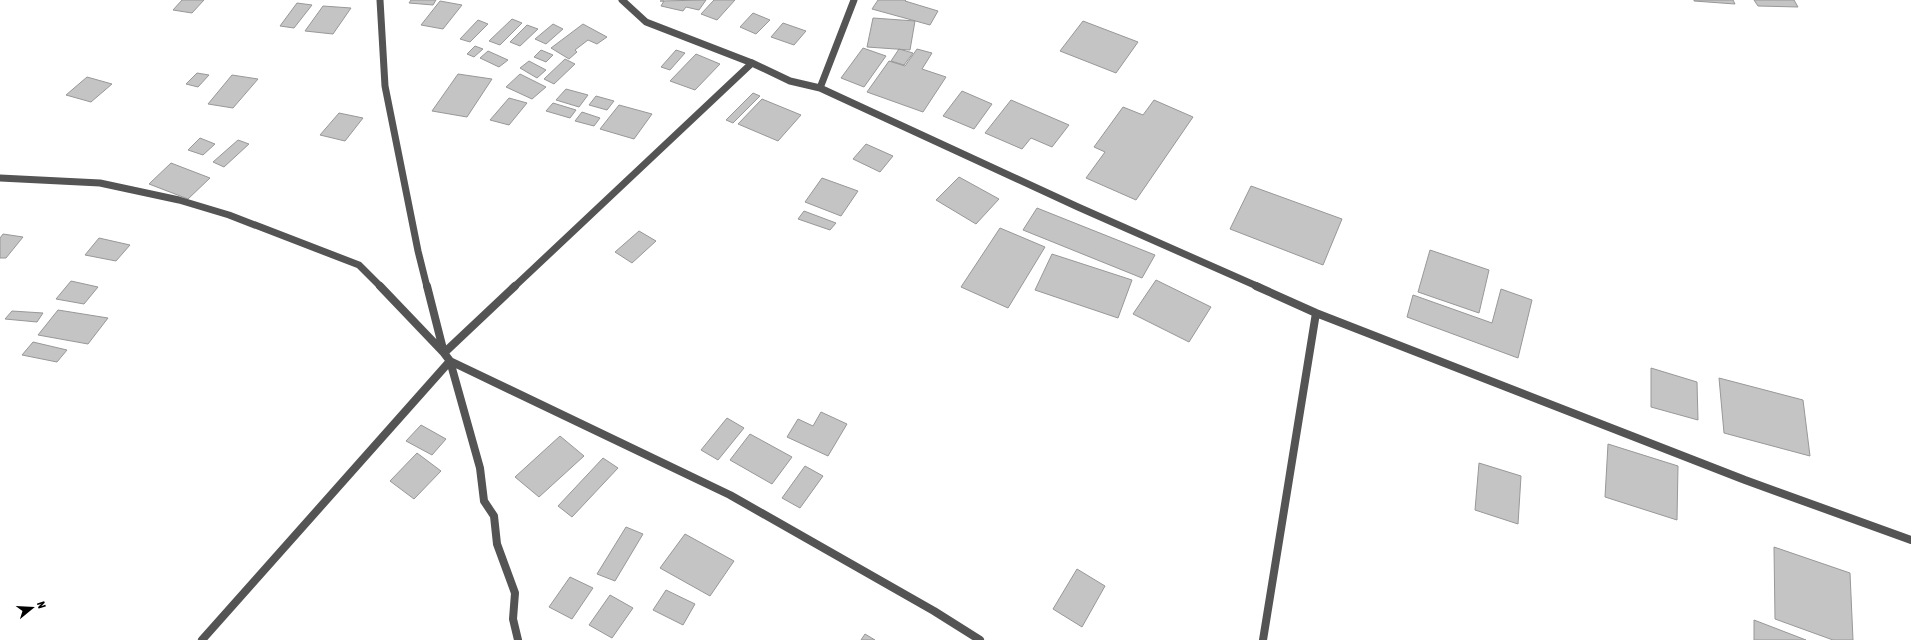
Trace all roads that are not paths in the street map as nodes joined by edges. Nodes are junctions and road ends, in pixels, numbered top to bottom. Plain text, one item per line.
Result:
1 (380, 0) edge
2 (622, 0) edge
3 (854, 0) edge
4 (752, 63) junction
5 (820, 88) junction
6 (0, 178) edge
7 (1316, 313) junction
8 (444, 352) junction
9 (450, 361) junction
10 (1911, 540) edge
11 (202, 640) edge
12 (518, 640) edge
13 (980, 640) edge
14 (1263, 640) edge

1 - 8 street
2 - 4 street
3 - 5 street
4 - 5 street
4 - 8 street
5 - 7 street
6 - 8 street
7 - 10 street
7 - 14 street
8 - 9 street
9 - 11 street
9 - 12 street
9 - 13 street

